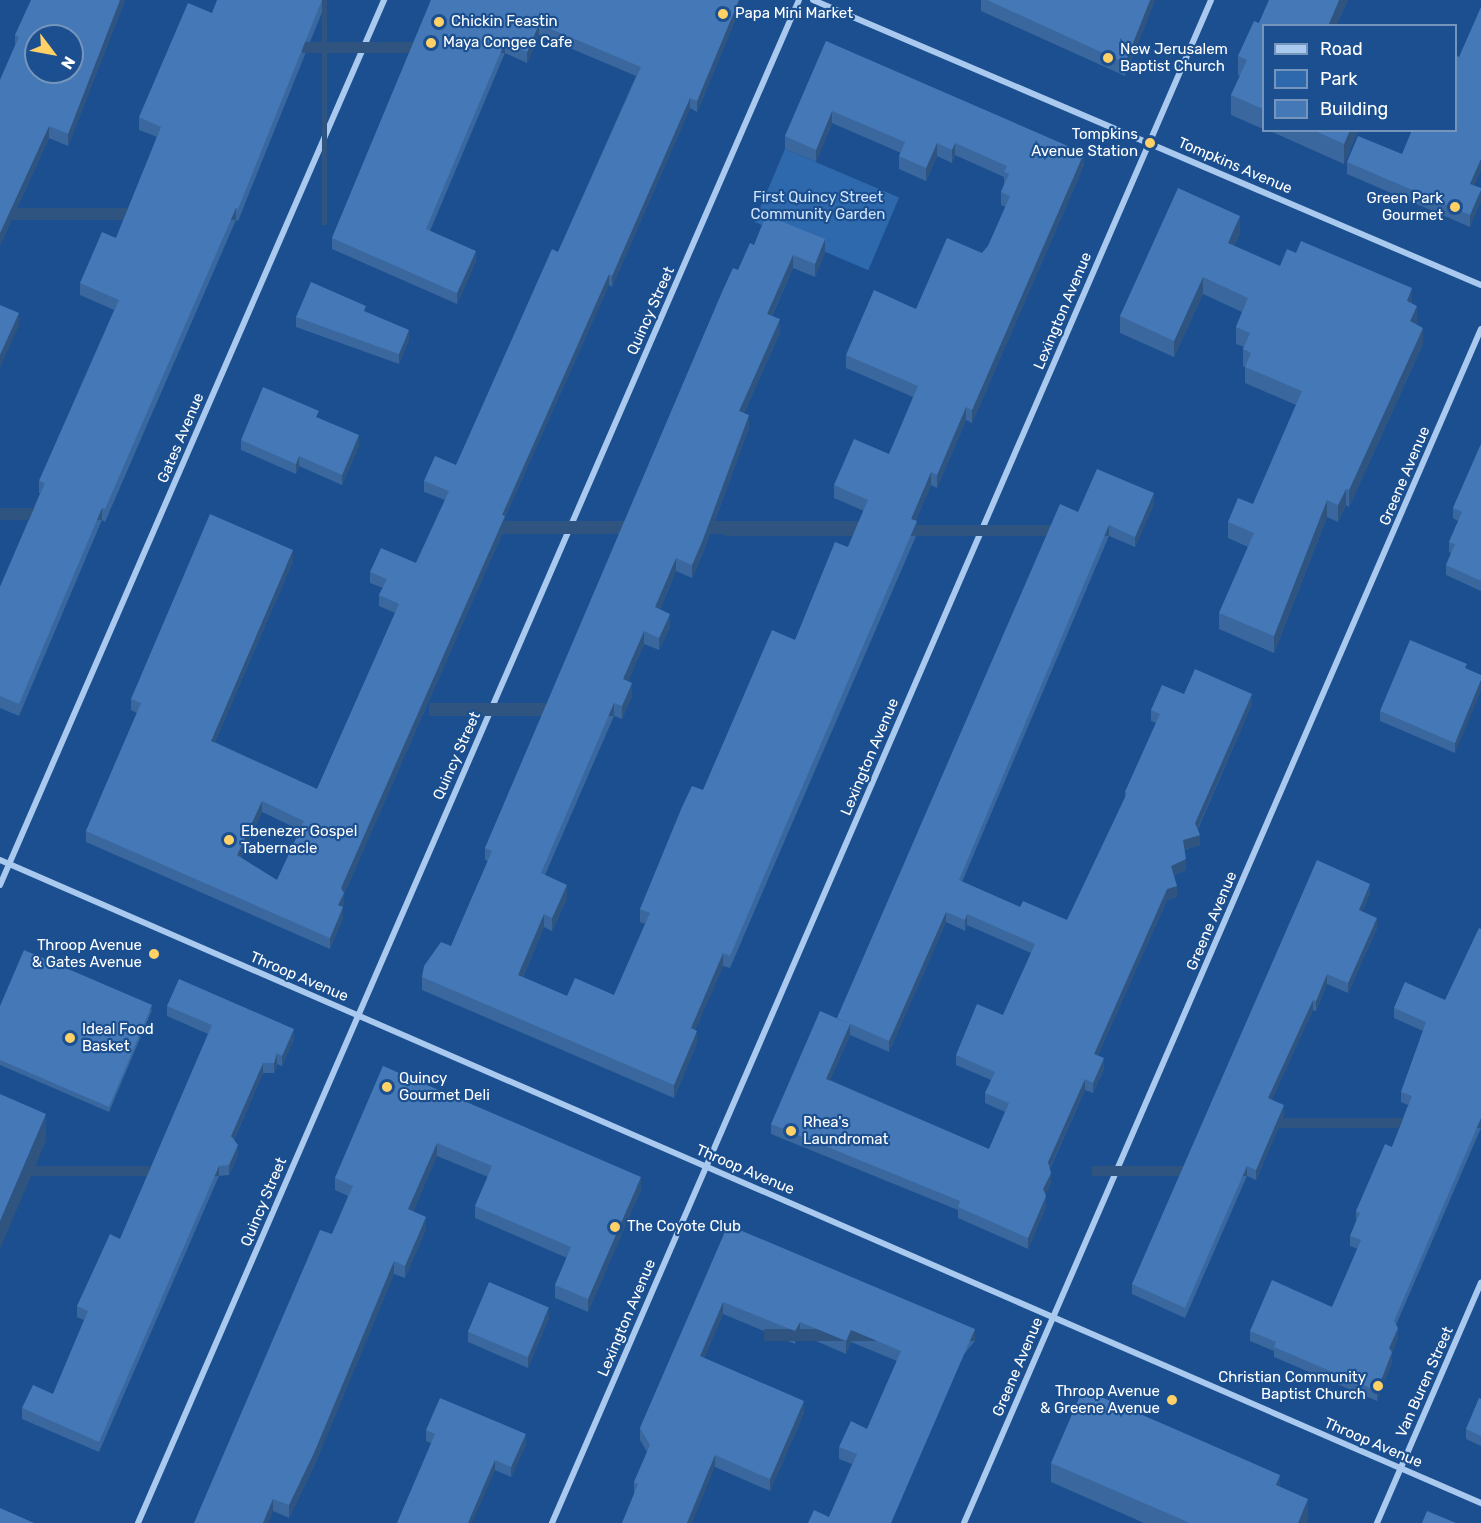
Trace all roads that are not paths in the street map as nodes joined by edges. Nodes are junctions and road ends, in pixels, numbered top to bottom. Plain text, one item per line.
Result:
1 (384, 0) edge
2 (799, 0) edge
3 (813, 0) edge
4 (1211, 0) edge
5 (1149, 141) junction
6 (1481, 285) edge
7 (1481, 329) edge
8 (0, 860) edge
9 (9, 864) junction
10 (0, 885) edge
11 (357, 1015) junction
12 (706, 1167) junction
13 (1481, 1283) edge
14 (1053, 1317) junction
15 (1401, 1467) junction
16 (1481, 1503) edge
17 (138, 1523) edge
18 (552, 1523) edge
19 (964, 1523) edge
20 (1377, 1523) edge

1 - 9 street, Gates Avenue
2 - 11 street, Quincy Street
3 - 5 street, Tompkins Avenue
4 - 5 street, Lexington Avenue
5 - 6 street, Tompkins Avenue
5 - 12 street, Lexington Avenue
7 - 14 street, Greene Avenue
8 - 9 street, Throop Avenue
9 - 10 street, Gates Avenue
9 - 11 street, Throop Avenue
11 - 12 street, Throop Avenue
11 - 17 street, Quincy Street
12 - 14 street, Throop Avenue
12 - 18 street, Lexington Avenue
13 - 15 street, Van Buren Street
14 - 15 street, Throop Avenue
14 - 19 street, Greene Avenue
15 - 16 street, Throop Avenue
15 - 20 street, Van Buren Street

